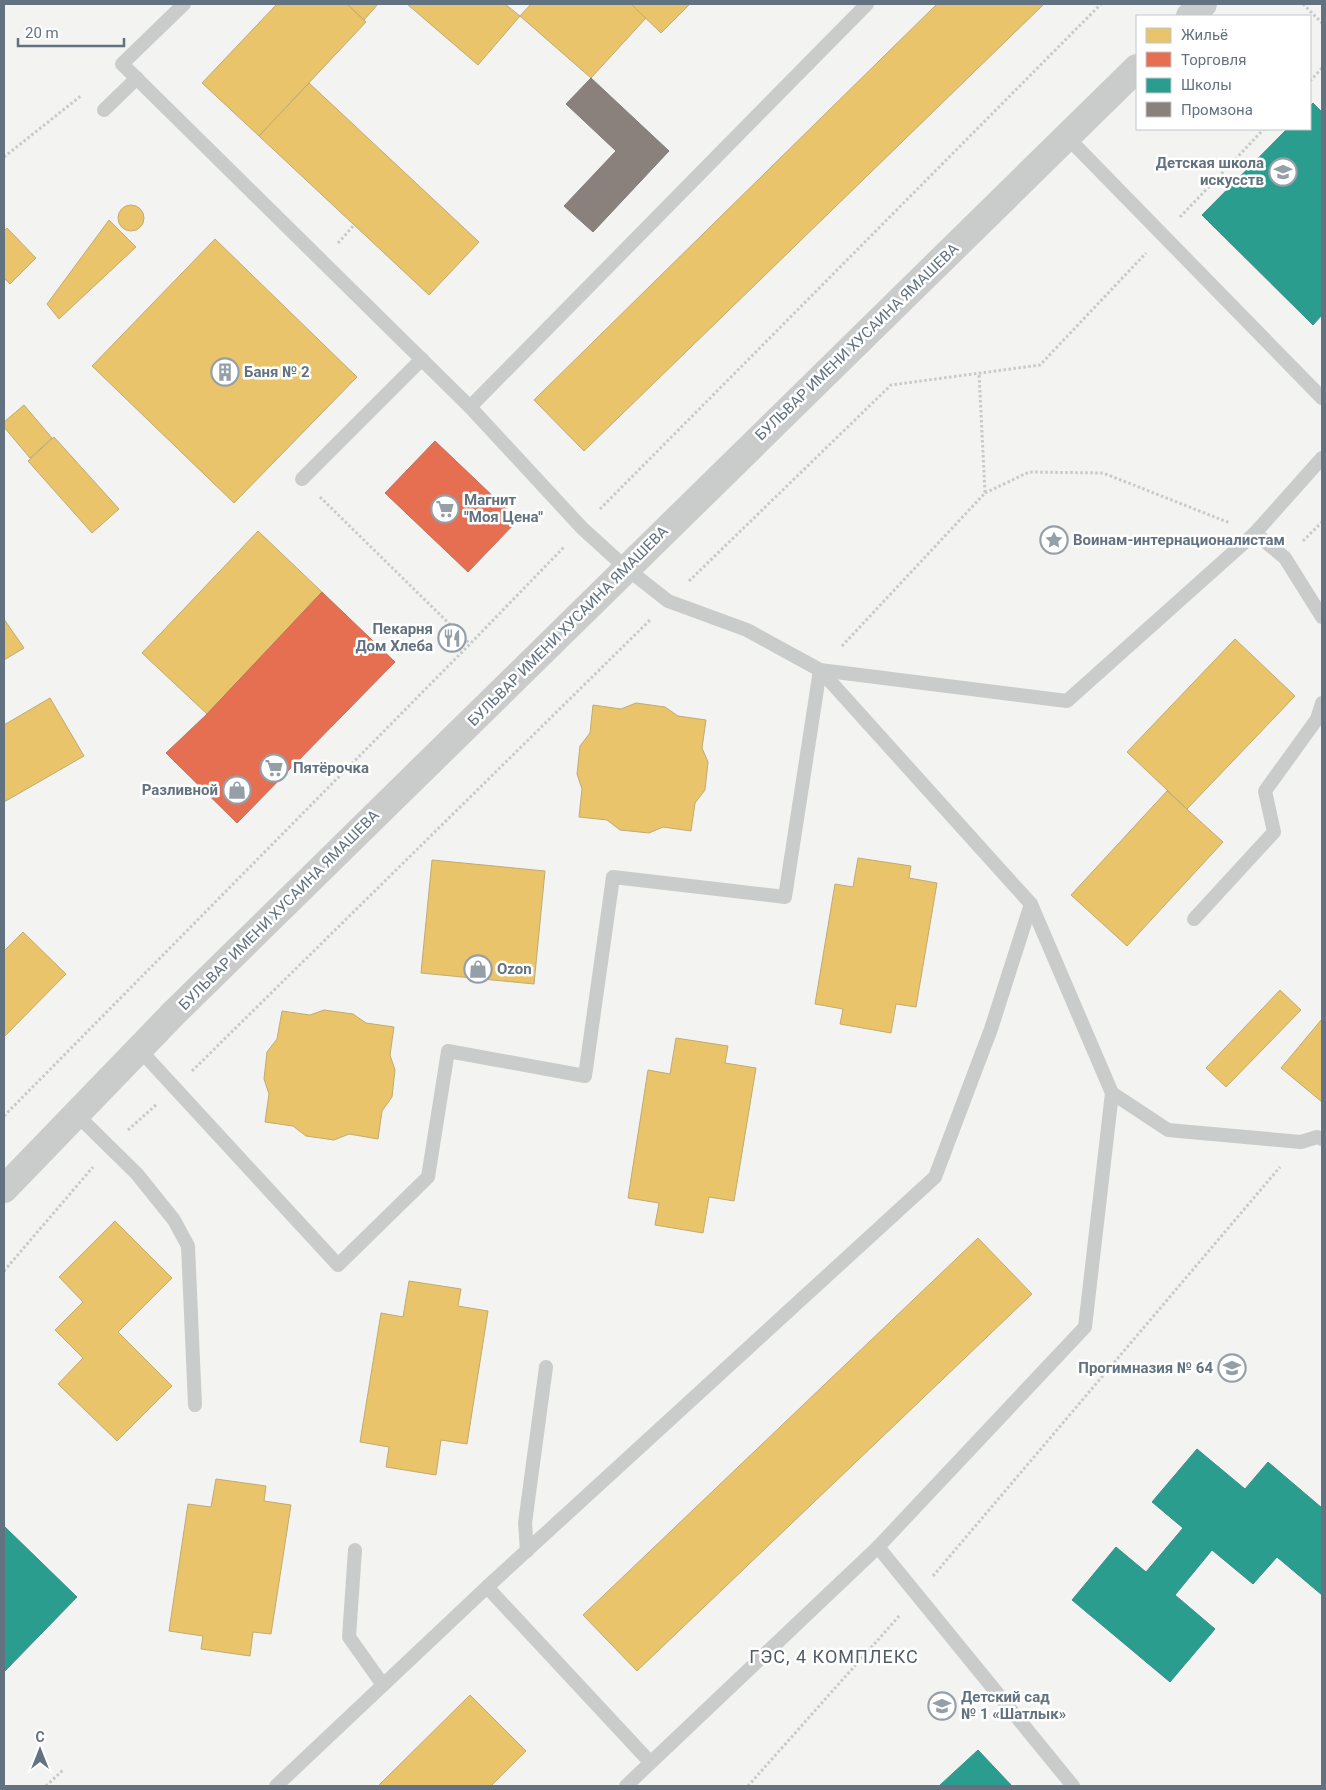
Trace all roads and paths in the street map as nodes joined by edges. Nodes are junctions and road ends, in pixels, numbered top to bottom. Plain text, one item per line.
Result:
1 (184, 4) edge
2 (867, 4) edge
3 (1101, 4) edge
4 (1202, 4) edge
5 (1303, 4) edge
6 (1191, 15) edge
7 (1322, 24) edge
8 (122, 64) junction
9 (1322, 68) edge
10 (1136, 69) edge
11 (137, 78) junction
12 (1311, 80) edge
13 (104, 110) dead end
14 (1263, 130) edge
15 (1067, 137) junction
16 (4, 157) edge
17 (1163, 235) junction
18 (422, 360) junction
19 (979, 373) junction
20 (1322, 398) edge
21 (470, 407) junction
22 (1322, 458) edge
23 (302, 479) joint
24 (985, 493) junction
25 (582, 528) junction
26 (1255, 533) junction
27 (626, 568) junction
28 (668, 601) junction
29 (1322, 617) edge
30 (470, 644) junction
31 (820, 670) junction
32 (1322, 702) edge
33 (1031, 904) junction
34 (1194, 919) dead end
35 (139, 1049) junction
36 (174, 1088) junction
37 (1112, 1093) junction
38 (76, 1114) junction
39 (4, 1116) edge
40 (1322, 1139) edge
41 (1301, 1142) junction
42 (109, 1148) junction
43 (4, 1189) edge
44 (4, 1271) edge
45 (546, 1367) dead end
46 (195, 1405) dead end
47 (878, 1547) junction
48 (355, 1550) dead end
49 (527, 1551) junction
50 (488, 1587) junction
51 (917, 1595) junction
52 (383, 1685) junction
53 (650, 1762) junction
54 (63, 1770) dead end
55 (46, 1786) edge
56 (276, 1786) edge
57 (626, 1786) edge
58 (748, 1786) edge
59 (1073, 1786) edge

1 - 8 lane
2 - 21 lane
3 - 25 path
4 - 6 street
5 - 7 path
8 - 11 lane
8 - 16 path
9 - 12 path
10 - 15 street, БУЛЬВАР ИМЕНИ ХУСАИНА ЯМАШЕВА
11 - 13 lane
11 - 18 lane
14 - 17 path
15 - 17 lane
15 - 27 street, БУЛЬВАР ИМЕНИ ХУСАИНА ЯМАШЕВА
17 - 19 path
17 - 20 lane
18 - 21 lane
18 - 23 lane
19 - 24 path
19 - 28 path
21 - 25 lane
22 - 26 lane
23 - 30 path
24 - 26 path
24 - 31 path
25 - 27 lane
25 - 30 path
26 - 29 lane
26 - 31 lane
27 - 28 lane
27 - 35 street, БУЛЬВАР ИМЕНИ ХУСАИНА ЯМАШЕВА
28 - 31 lane
28 - 36 path
30 - 39 path
31 - 33 lane
31 - 36 lane
32 - 34 lane
33 - 37 lane
33 - 49 lane
35 - 36 lane
35 - 38 street, БУЛЬВАР ИМЕНИ ХУСАИНА ЯМАШЕВА
36 - 42 path
37 - 41 lane
37 - 47 lane
38 - 42 lane
38 - 43 street, БУЛЬВАР ИМЕНИ ХУСАИНА ЯМАШЕВА
40 - 41 lane
41 - 51 path
42 - 44 path
42 - 46 lane
45 - 49 lane
47 - 51 lane
47 - 53 lane
48 - 52 lane
49 - 50 lane
50 - 52 lane
50 - 53 lane
51 - 58 path
51 - 59 lane
52 - 56 lane
53 - 57 lane
54 - 55 path

